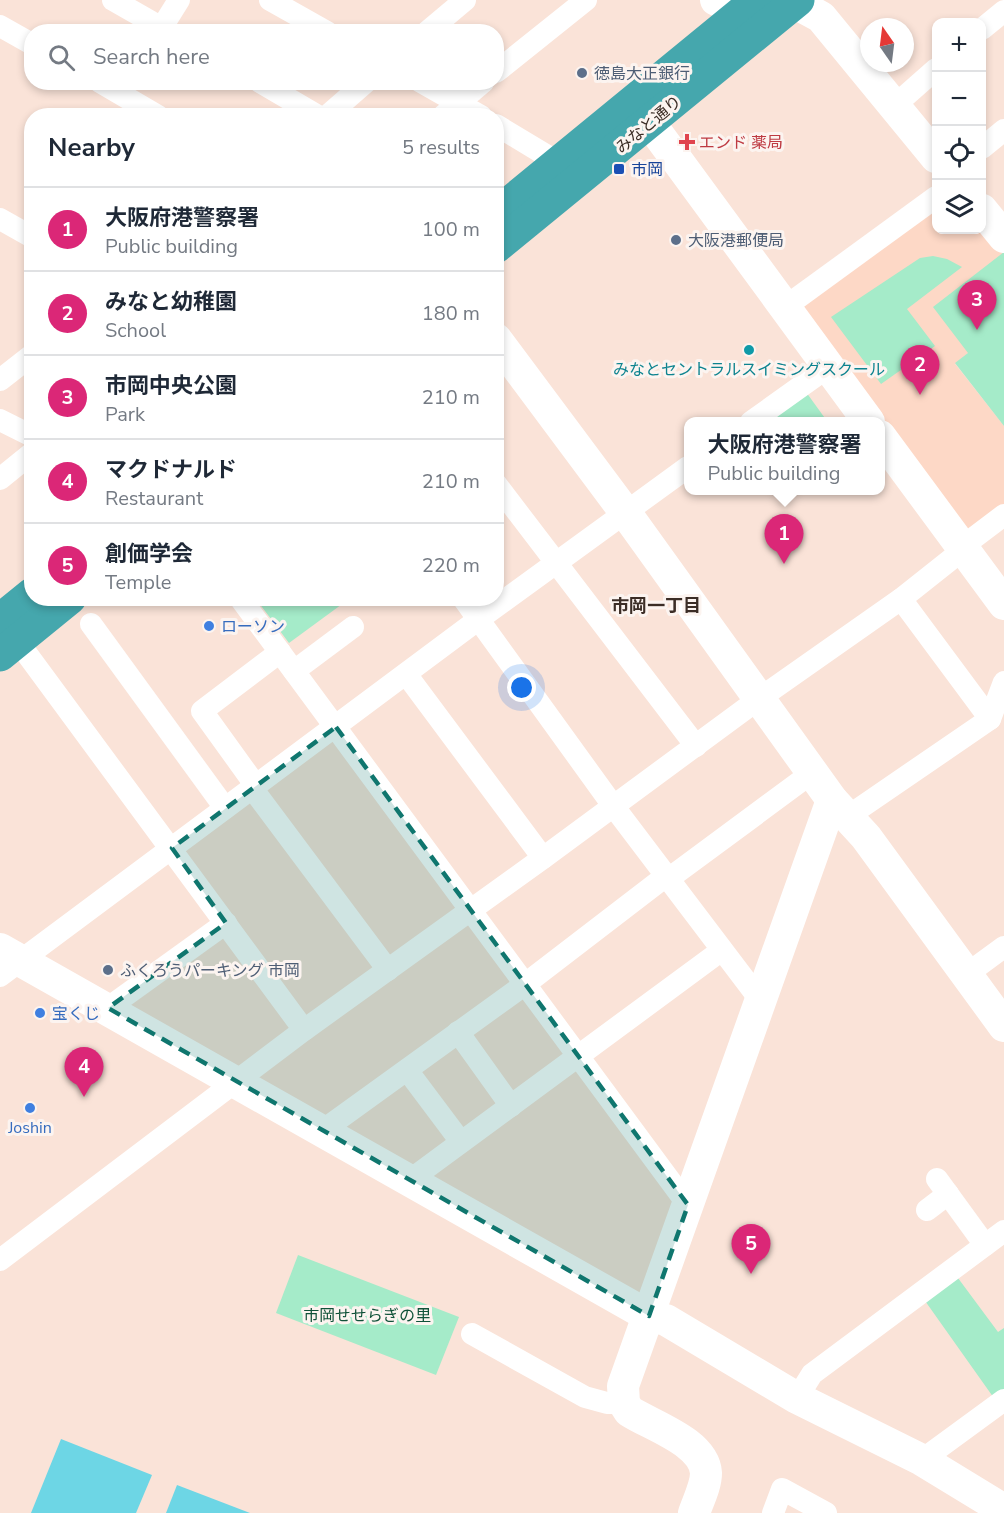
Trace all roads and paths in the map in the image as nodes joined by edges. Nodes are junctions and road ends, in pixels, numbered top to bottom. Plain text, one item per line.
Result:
1 (113, 0) edge
2 (179, 0) edge
3 (270, 0) edge
4 (465, 0) edge
5 (586, 0) edge
6 (796, 1) edge
7 (739, 3) edge
8 (1004, 10) edge
9 (153, 24) edge
10 (166, 24) edge
11 (313, 24) edge
12 (436, 24) edge
13 (986, 25) edge
14 (0, 26) edge
15 (24, 40) edge
16 (504, 66) edge
17 (933, 72) edge
18 (121, 90) edge
19 (274, 90) edge
20 (357, 90) edge
21 (430, 90) edge
22 (474, 90) edge
23 (894, 106) junction
24 (147, 108) edge
25 (304, 108) edge
26 (336, 108) edge
27 (450, 108) edge
28 (452, 108) edge
29 (649, 122) junction
30 (504, 130) edge
31 (1004, 130) edge
32 (986, 144) edge
33 (932, 152) edge
34 (559, 163) junction
35 (932, 200) edge
36 (504, 208) edge
37 (986, 216) edge
38 (0, 219) edge
39 (24, 232) edge
40 (1004, 237) edge
41 (504, 240) edge
42 (785, 307) junction
43 (504, 350) edge
44 (24, 362) edge
45 (828, 367) junction
46 (0, 381) edge
47 (759, 417) edge
48 (865, 417) edge
49 (0, 420) edge
50 (24, 432) edge
51 (885, 443) edge
52 (24, 460) edge
53 (684, 470) edge
54 (0, 479) edge
55 (504, 494) edge
56 (625, 512) junction
57 (1004, 515) edge
58 (963, 548) junction
59 (556, 562) junction
60 (901, 599) junction
61 (504, 600) edge
62 (24, 604) edge
63 (1004, 604) edge
64 (54, 606) edge
65 (246, 606) edge
66 (469, 606) edge
67 (497, 606) edge
68 (479, 619) junction
69 (91, 624) dead end
70 (353, 627) dead end
71 (4, 630) edge
72 (280, 652) junction
73 (294, 671) junction
74 (406, 674) junction
75 (1004, 682) edge
76 (760, 698) junction
77 (990, 719) junction
78 (336, 727) junction
79 (696, 746) junction
80 (813, 772) junction
81 (252, 789) junction
82 (614, 807) junction
83 (225, 808) junction
84 (840, 808) junction
85 (172, 848) junction
86 (543, 858) junction
87 (666, 876) junction
88 (470, 910) junction
89 (226, 923) junction
90 (1004, 947) edge
91 (722, 950) junction
92 (7, 962) edge
93 (388, 970) junction
94 (967, 974) junction
95 (524, 984) junction
96 (761, 1001) junction
97 (108, 1008) junction
98 (1004, 1026) edge
99 (304, 1030) junction
100 (458, 1032) junction
101 (579, 1057) junction
102 (406, 1070) junction
103 (235, 1082) junction
104 (511, 1106) junction
105 (322, 1131) junction
106 (461, 1142) junction
107 (410, 1180) junction
108 (688, 1205) junction
109 (927, 1210) dead end
110 (1004, 1231) edge
111 (985, 1245) junction
112 (3, 1254) edge
113 (649, 1316) junction
114 (472, 1334) dead end
115 (797, 1398) junction
116 (1004, 1400) edge
117 (624, 1403) junction
118 (922, 1460) junction
119 (1004, 1510) edge
120 (694, 1513) edge
121 (773, 1513) edge
122 (826, 1513) edge

1 - 9 street
2 - 10 street
3 - 11 street
4 - 12 street
5 - 16 street
6 - 7 street
6 - 23 street
6 - 29 highway, みなと通り
7 - 34 highway, みなと通り
8 - 13 street
14 - 15 street
17 - 23 street
18 - 24 street
19 - 25 street
20 - 26 street
21 - 27 street
22 - 28 street
23 - 33 street
29 - 41 highway, みなと通り
29 - 42 street
30 - 34 street
31 - 32 street
34 - 36 highway, みなと通り
35 - 42 street
37 - 40 street
38 - 39 street
42 - 45 street
43 - 56 street
44 - 46 street
45 - 47 street
45 - 48 street
49 - 50 street
51 - 58 street
52 - 54 street
53 - 56 street
55 - 59 street
56 - 59 street
56 - 76 street
57 - 58 street
58 - 60 street
58 - 63 street
59 - 61 street
59 - 79 street
60 - 76 street
60 - 77 street
62 - 71 highway
64 - 71 highway
65 - 72 street
66 - 68 street
67 - 68 street
68 - 74 street
68 - 82 street
69 - 83 street
70 - 73 street
71 - 85 street
72 - 73 street
72 - 81 street
73 - 78 street
74 - 78 street
74 - 86 street
75 - 77 street
76 - 79 street
76 - 80 street
77 - 84 street
78 - 81 street
78 - 88 street
79 - 82 street
80 - 84 street
80 - 87 street
81 - 83 street
81 - 93 street
82 - 86 street
82 - 87 street
83 - 85 street
84 - 94 street
84 - 96 street
85 - 89 street
85 - 92 street
86 - 88 street
87 - 91 street
87 - 95 street
88 - 93 street
88 - 95 street
89 - 97 street
89 - 99 street
90 - 94 street
91 - 96 street
91 - 101 street
92 - 97 street
93 - 99 street
94 - 98 street
95 - 100 street
95 - 101 street
96 - 108 street
97 - 103 street
99 - 103 street
100 - 102 street
100 - 104 street
101 - 104 street
101 - 108 street
102 - 105 street
102 - 106 street
103 - 105 street
103 - 112 street
104 - 106 street
105 - 107 street
106 - 107 street
107 - 113 street
108 - 113 street
109 - 111 street
110 - 111 street
111 - 115 street
113 - 115 street
113 - 117 street
114 - 117 street
115 - 118 street
116 - 118 street
117 - 120 street
118 - 119 street
121 - 122 street

